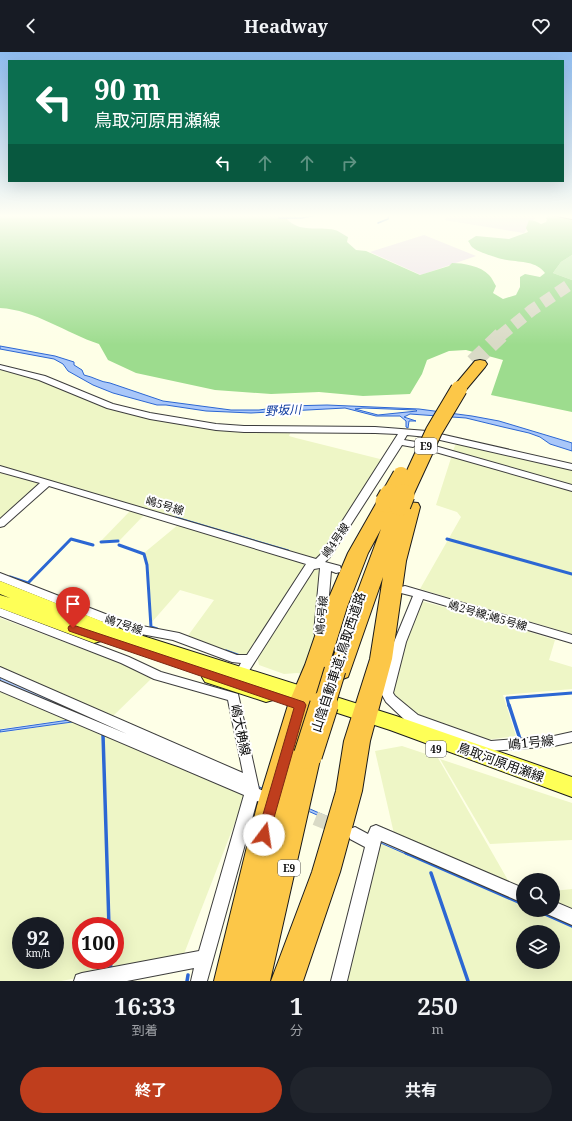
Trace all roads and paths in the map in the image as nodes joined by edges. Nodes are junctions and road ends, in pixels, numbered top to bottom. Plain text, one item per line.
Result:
1 (476, 363) tunnel mouth
2 (0, 367) edge
3 (443, 410) junction
4 (404, 432) junction
5 (399, 442) junction
6 (413, 444) dead end
7 (435, 449) dead end
8 (572, 467) edge
9 (0, 469) edge
10 (47, 482) junction
11 (572, 488) edge
12 (398, 504) junction
13 (0, 524) edge
14 (327, 566) junction
15 (0, 577) edge
16 (0, 587) edge
17 (405, 590) tunnel mouth
18 (419, 594) junction
19 (0, 601) edge
20 (0, 612) edge
21 (572, 639) edge
22 (330, 668) junction
23 (0, 672) edge
24 (240, 679) junction
25 (0, 686) edge
26 (303, 700) junction
27 (363, 719) junction
28 (572, 737) edge
29 (311, 755) junction
30 (484, 755) junction
31 (572, 787) edge
32 (255, 790) junction
33 (572, 793) edge
34 (355, 834) dead end
35 (375, 838) junction
36 (516, 893) edge
37 (560, 912) edge
38 (572, 918) edge
39 (205, 958) junction
40 (82, 981) edge
41 (199, 981) edge
42 (230, 981) edge
43 (254, 981) edge
44 (262, 981) edge
45 (286, 981) edge
46 (339, 981) edge

1 - 3 highway, bridge
2 - 4 street
3 - 12 highway, bridge
3 - 12 highway, bridge
4 - 5 street, 嶋4号線
4 - 8 street
5 - 6 street
5 - 14 street, 嶋4号線
7 - 11 street
9 - 10 street, 嶋5号線
10 - 13 street
10 - 14 street, 嶋5号線
12 - 22 highway
12 - 27 highway
14 - 22 street, 嶋6号線
14 - 24 street, 嶋4号線
15 - 24 street, 嶋7号線
16 - 24 main road, 鳥取河原用瀬線 / 49
17 - 18 street, 嶋2号線;嶋5号線
18 - 21 street, 嶋2号線;嶋5号線
18 - 30 street
19 - 24 main road, 鳥取河原用瀬線 / 49
20 - 24 street, 嶋大桷線
22 - 26 highway
22 - 29 highway, 山陰自動車道;鳥取西道路 / E9
23 - 32 street
24 - 26 main road, 鳥取河原用瀬線 / 49
24 - 32 street, 嶋大桷線
25 - 32 street
26 - 27 main road, 鳥取河原用瀬線 / 49
26 - 42 highway
27 - 30 main road, 鳥取河原用瀬線 / 49
27 - 45 highway
28 - 30 street, 嶋1号線
29 - 43 highway, 山陰自動車道;鳥取西道路 / E9
29 - 44 highway, 山陰自動車道;鳥取西道路 / E9
30 - 31 main road, 鳥取河原用瀬線 / 49
30 - 33 main road, 鳥取河原用瀬線 / 49
32 - 39 street, 嶋大桷線
34 - 35 street
35 - 36 street
35 - 46 street
37 - 38 street
39 - 40 street
39 - 41 street, 嶋大桷線

